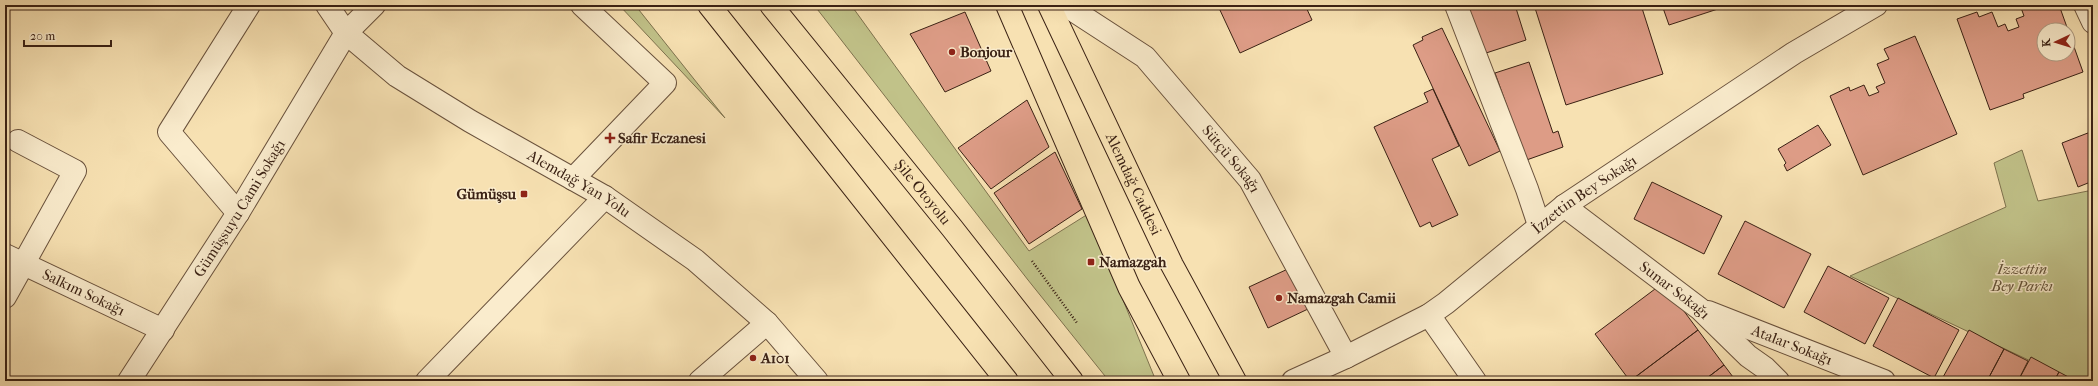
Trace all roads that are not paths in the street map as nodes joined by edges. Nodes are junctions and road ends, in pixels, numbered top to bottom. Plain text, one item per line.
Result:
1 (249, 5) edge
2 (327, 5) edge
3 (374, 5) edge
4 (582, 5) edge
5 (709, 5) edge
6 (771, 5) edge
7 (1007, 5) edge
8 (1049, 5) edge
9 (1065, 5) edge
10 (1456, 5) edge
11 (1876, 5) edge
12 (2085, 5) edge
13 (2093, 22) edge
14 (346, 33) junction
15 (18, 141) dead end
16 (573, 179) junction
17 (605, 197) junction
18 (1564, 206) junction
19 (238, 213) junction
20 (1539, 225) junction
21 (14, 259) edge
22 (5, 297) edge
23 (1700, 309) junction
24 (1429, 315) junction
25 (767, 323) junction
26 (163, 330) junction
27 (1748, 356) junction
28 (1346, 357) junction
29 (129, 381) edge
30 (426, 381) edge
31 (700, 381) edge
32 (817, 381) edge
33 (1007, 381) edge
34 (1072, 381) edge
35 (1179, 381) edge
36 (1235, 381) edge
37 (1292, 381) edge
38 (1475, 381) edge
39 (1755, 381) edge
40 (1778, 381) edge
41 (1884, 381) edge

1 - 19 street
2 - 14 street, Alemdağ Yan Yolu
3 - 14 street, Gümüşsuyu Cami Sokağı
4 - 16 street
5 - 33 main road
6 - 34 main road, Şile Otoyolu
7 - 35 main road
8 - 36 main road, Alemdağ Caddesi
9 - 28 street, Sütçü Sokağı
10 - 20 street
11 - 18 street, İzzettin Bey Sokağı
12 - 13 street
14 - 16 street, Alemdağ Yan Yolu
14 - 19 street, Gümüşsuyu Cami Sokağı
15 - 21 street
16 - 17 street, Alemdağ Yan Yolu
17 - 25 street, Alemdağ Yan Yolu
17 - 30 street
18 - 20 street, İzzettin Bey Sokağı
18 - 23 street, Sunar Sokağı
19 - 26 street, Gümüşsuyu Cami Sokağı
20 - 24 street, İzzettin Bey Sokağı
21 - 22 street
21 - 26 street, Salkım Sokağı
23 - 27 street, Sunar Sokağı
23 - 41 street, Atalar Sokağı
24 - 28 street, İzzettin Bey Sokağı
24 - 38 street
25 - 31 street
25 - 32 street, Alemdağ Yan Yolu
26 - 29 street, Gümüşsuyu Cami Sokağı
27 - 39 street
27 - 40 street, Sunar Sokağı
28 - 37 street, İzzettin Bey Sokağı

